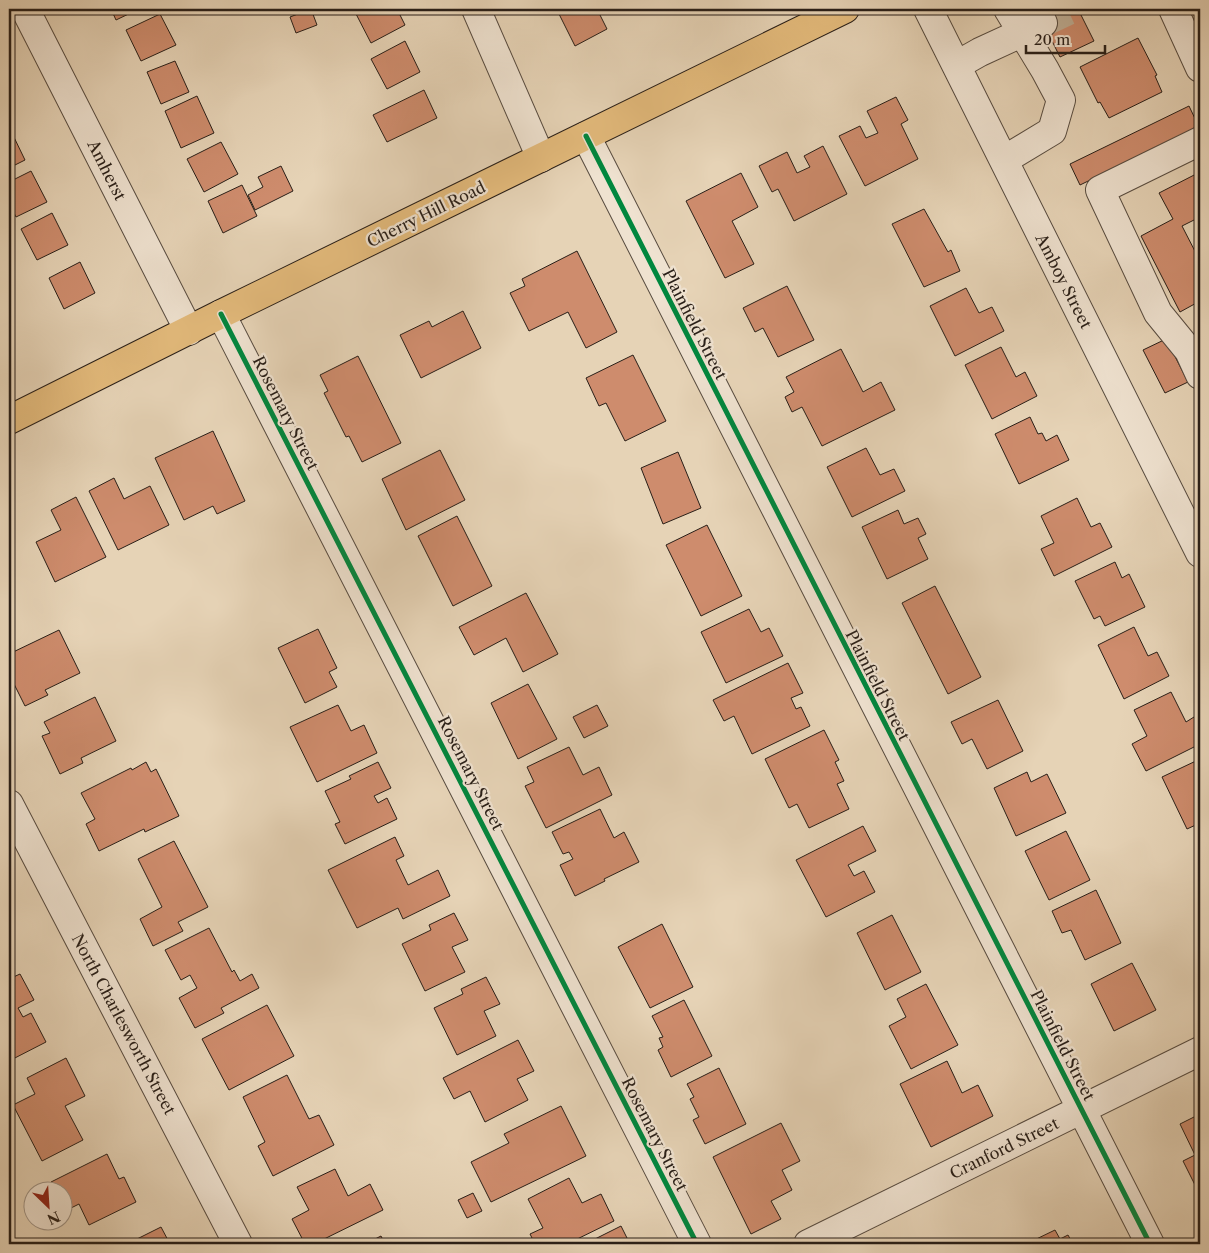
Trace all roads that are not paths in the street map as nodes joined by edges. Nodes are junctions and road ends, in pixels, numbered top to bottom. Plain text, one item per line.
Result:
1 (25, 9) edge
2 (476, 9) edge
3 (845, 9) edge
4 (928, 9) edge
5 (1008, 9) edge
6 (1173, 9) edge
7 (1033, 28) junction
8 (957, 65) junction
9 (1200, 68) edge
10 (586, 136) junction
11 (1200, 141) edge
12 (541, 158) junction
13 (1004, 160) junction
14 (221, 314) junction
15 (188, 331) junction
16 (1200, 375) edge
17 (9, 420) edge
18 (1200, 553) edge
19 (9, 804) edge
20 (1200, 1051) edge
21 (1082, 1110) junction
22 (238, 1244) edge
23 (698, 1244) edge
24 (808, 1244) edge
25 (1150, 1244) edge

1 - 15 street, Amherst
2 - 12 street
3 - 10 main road, Cherry Hill Road
4 - 8 street, Amboy Street
5 - 7 street
6 - 9 street
7 - 8 street
7 - 13 street
8 - 13 street, Amboy Street
10 - 12 main road, Cherry Hill Road
10 - 21 street, Plainfield Street
11 - 16 street
12 - 14 main road, Cherry Hill Road
13 - 18 street, Amboy Street
14 - 15 main road, Cherry Hill Road
14 - 23 street, Rosemary Street
15 - 17 main road, Cherry Hill Road
19 - 22 street, North Charlesworth Street
20 - 21 street, Cranford Street
21 - 24 street, Cranford Street
21 - 25 street, Plainfield Street

